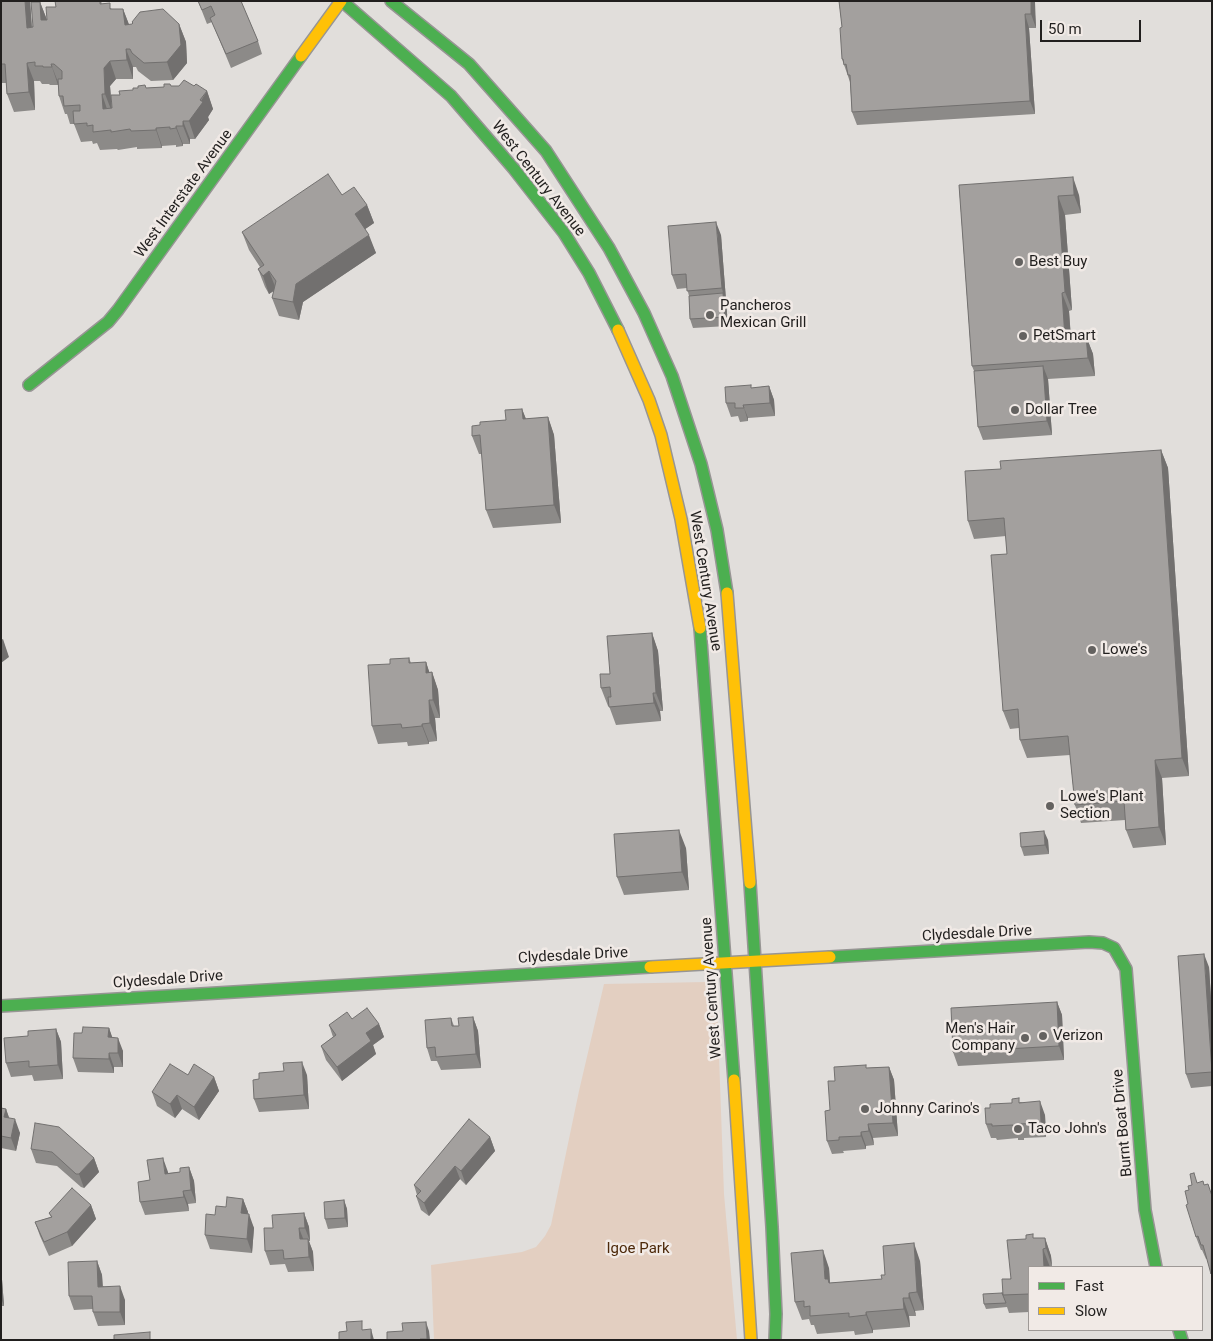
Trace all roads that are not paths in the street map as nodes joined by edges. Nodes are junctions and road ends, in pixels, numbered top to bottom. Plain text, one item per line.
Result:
1 (342, 1) edge
2 (391, 1) edge
3 (29, 385) dead end
4 (756, 962) junction
5 (726, 963) junction
6 (1127, 975) joint
7 (1, 1006) edge
8 (1156, 1266) edge
9 (776, 1314) junction
10 (751, 1340) edge
11 (775, 1340) edge
12 (788, 1340) edge

1 - 3 main road, West Interstate Avenue
1 - 5 main road, West Century Avenue
2 - 4 main road, West Century Avenue
4 - 5 main road, Clydesdale Drive
4 - 6 main road, Clydesdale Drive
4 - 9 main road, West Century Avenue
5 - 7 main road, Clydesdale Drive
5 - 10 main road, West Century Avenue
6 - 8 main road, Burnt Boat Drive
9 - 11 main road, West Century Avenue
9 - 12 main road

